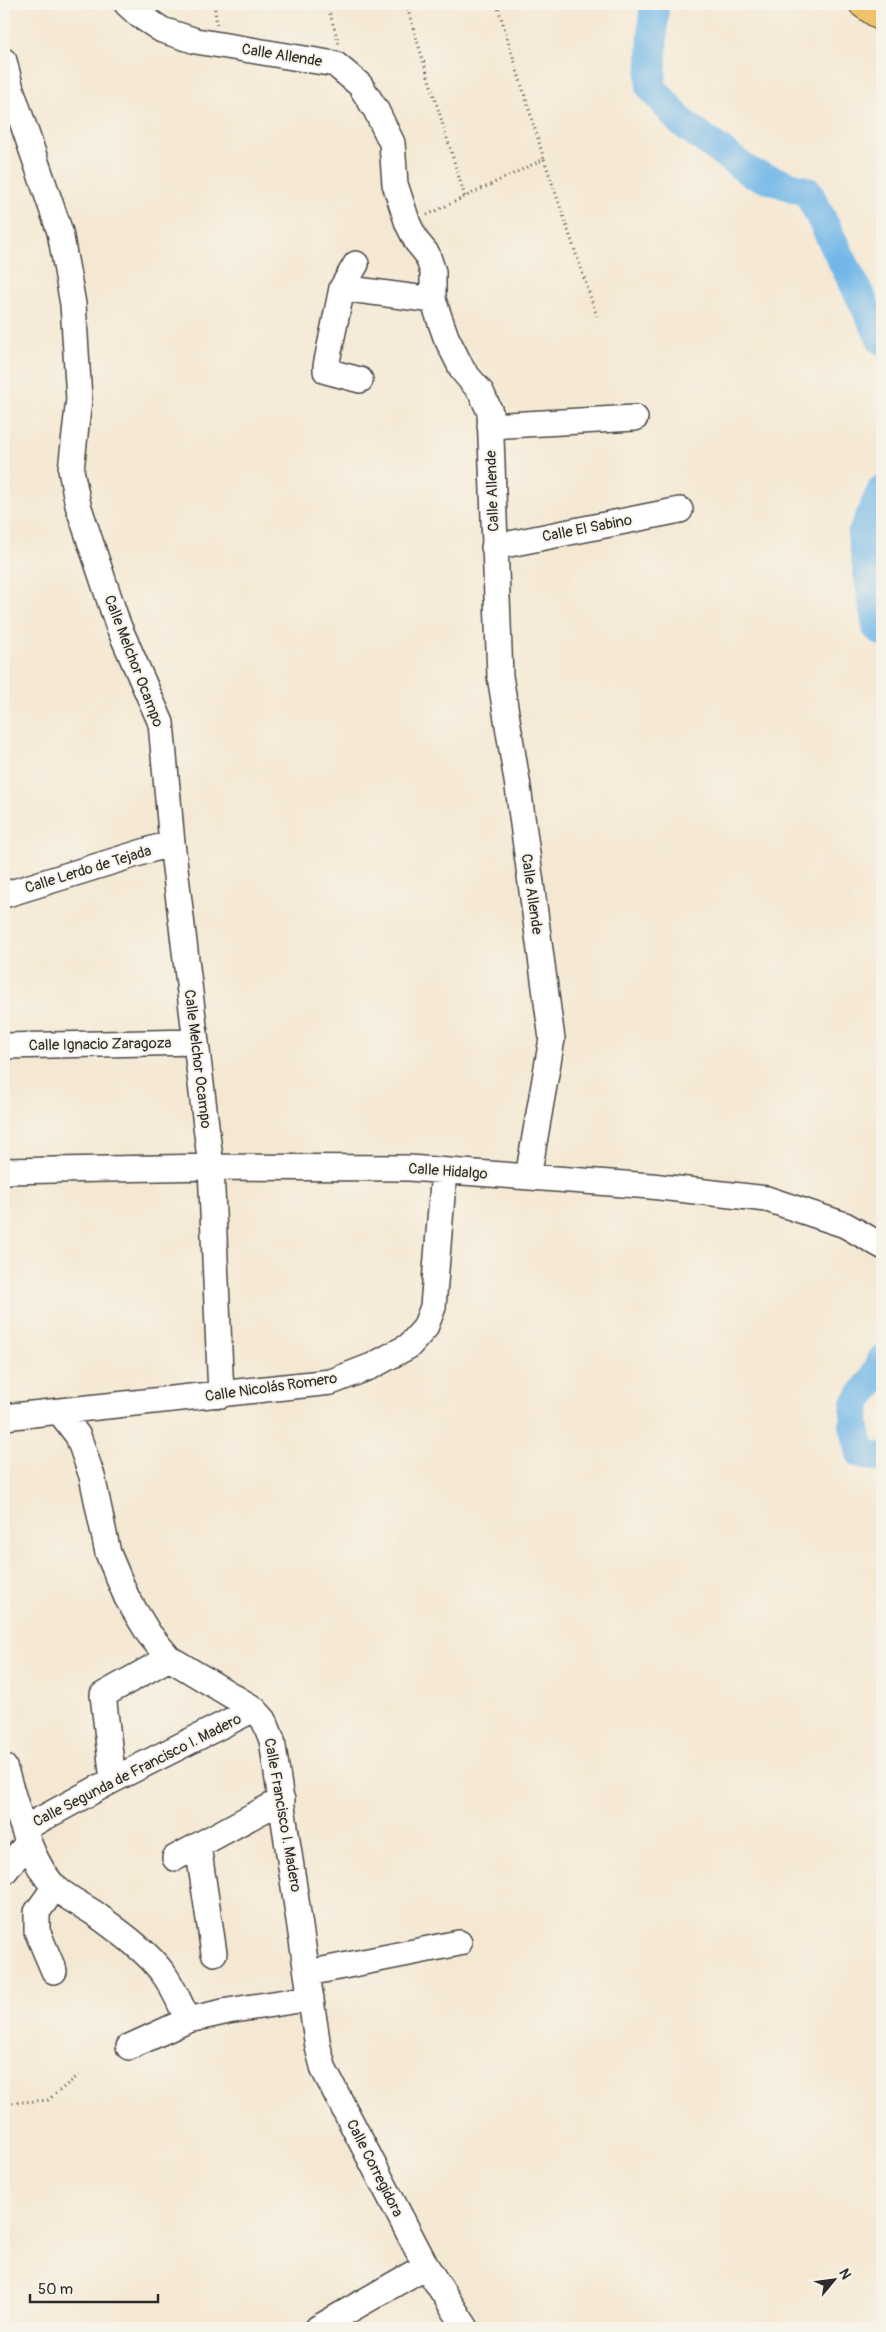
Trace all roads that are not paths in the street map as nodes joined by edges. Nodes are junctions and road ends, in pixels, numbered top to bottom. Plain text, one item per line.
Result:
1 (126, 4) edge
2 (863, 4) edge
3 (882, 17) edge
4 (4, 61) edge
5 (356, 264) dead end
6 (342, 288) junction
7 (433, 300) junction
8 (360, 380) dead end
9 (635, 418) dead end
10 (490, 426) junction
11 (680, 510) dead end
12 (494, 547) junction
13 (172, 843) junction
14 (4, 895) edge
15 (196, 1042) junction
16 (4, 1046) edge
17 (211, 1167) junction
18 (4, 1171) edge
19 (444, 1171) junction
20 (528, 1177) junction
21 (882, 1246) edge
22 (221, 1395) junction
23 (59, 1412) junction
24 (4, 1417) edge
25 (169, 1658) junction
26 (254, 1710) junction
27 (4, 1767) edge
28 (113, 1780) junction
29 (282, 1800) junction
30 (26, 1836) junction
31 (198, 1846) junction
32 (175, 1858) dead end
33 (4, 1872) edge
34 (55, 1887) junction
35 (459, 1942) dead end
36 (214, 1952) dead end
37 (54, 1971) dead end
38 (308, 1973) junction
39 (311, 1998) junction
40 (188, 2020) junction
41 (129, 2047) dead end
42 (426, 2266) junction
43 (318, 2328) edge
44 (466, 2328) edge

1 - 7 street, Calle Allende
2 - 3 main road
4 - 13 street, Calle Melchor Ocampo
5 - 6 street
6 - 7 street
6 - 8 street
7 - 10 street, Calle Allende
9 - 10 street
10 - 12 street, Calle Allende
11 - 12 street, Calle El Sabino
12 - 20 street, Calle Allende
13 - 14 street, Calle Lerdo de Tejada
13 - 15 street, Calle Melchor Ocampo
15 - 16 street, Calle Ignacio Zaragoza
15 - 17 street, Calle Melchor Ocampo
17 - 18 street, Calle Hidalgo
17 - 19 street, Calle Hidalgo
17 - 22 street, Calle Melchor Ocampo
19 - 20 street, Calle Hidalgo
19 - 22 street, Calle Nicolás Romero
20 - 21 street, Calle Hidalgo
22 - 23 street, Calle Nicolás Romero
23 - 24 street, Calle Nicolás Romero
23 - 25 street, Calle Francisco I. Madero
25 - 26 street, Calle Francisco I. Madero
25 - 28 street
26 - 28 street, Calle Segunda de Francisco I. Madero
26 - 29 street, Calle Francisco I. Madero
27 - 30 street, Calle Segunda de Francisco I. Madero
28 - 30 street, Calle Segunda de Francisco I. Madero
29 - 31 street
29 - 38 street, Calle Francisco I. Madero
30 - 33 street
30 - 34 street
31 - 32 street
31 - 36 street
34 - 37 street
34 - 40 street
35 - 38 street
38 - 39 street, Calle Francisco I. Madero
39 - 40 street
39 - 42 street, Calle Corregidora
40 - 41 street
42 - 43 street
42 - 44 street, Calle Corregidora

